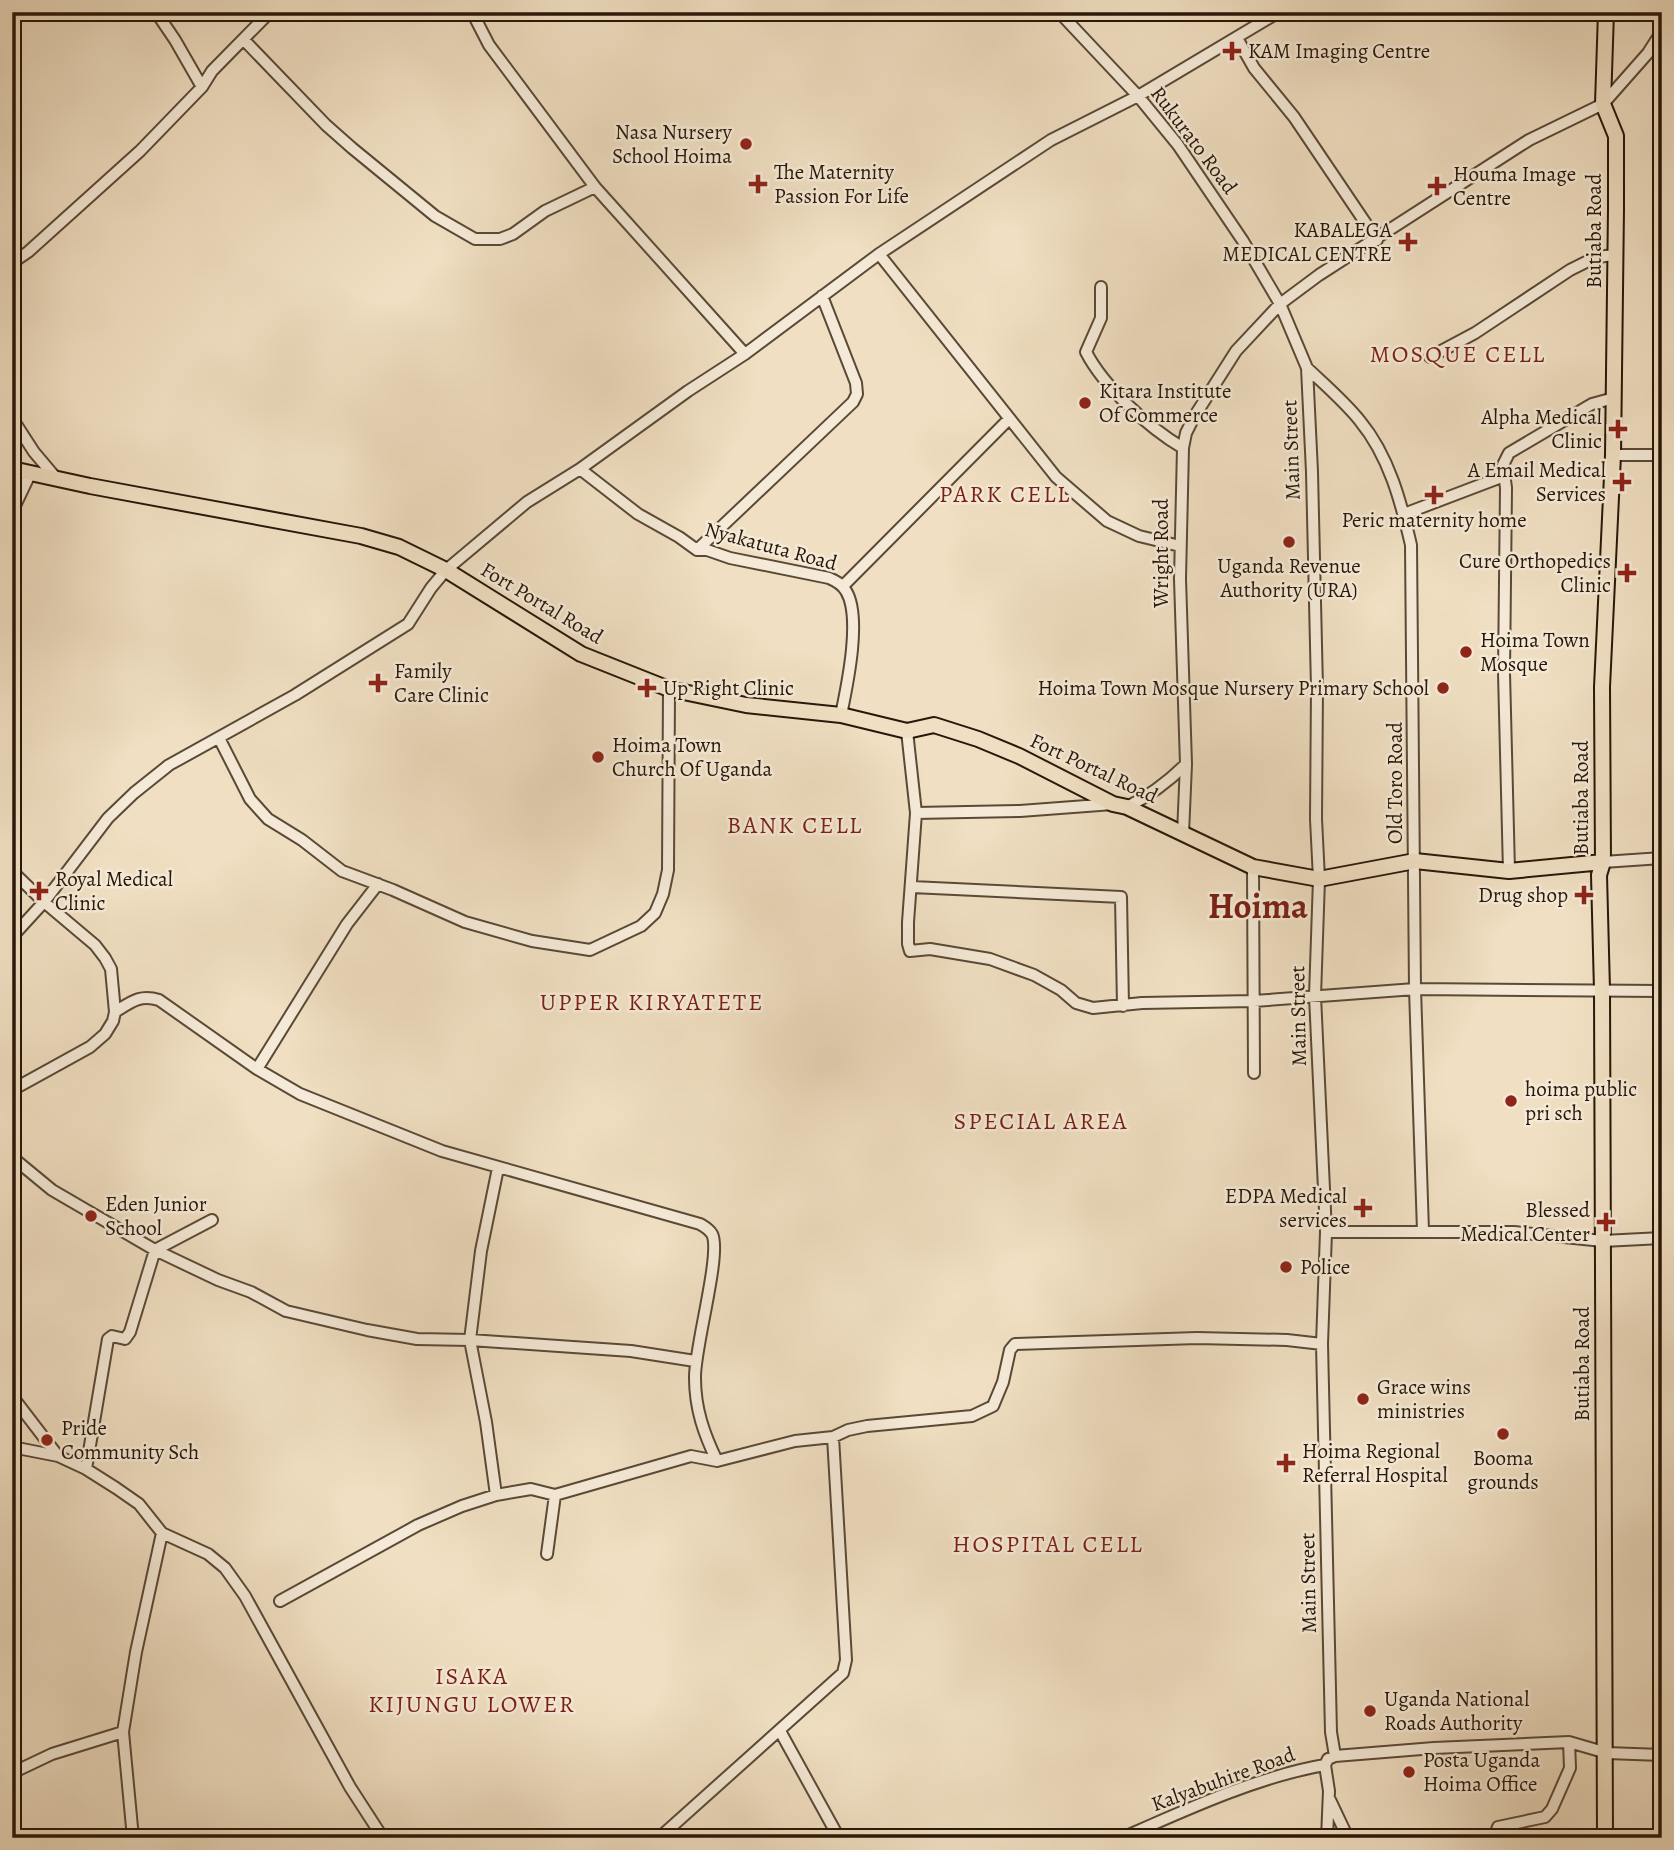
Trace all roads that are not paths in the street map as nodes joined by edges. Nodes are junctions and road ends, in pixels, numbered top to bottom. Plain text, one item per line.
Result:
1 (156, 12) edge
2 (270, 12) edge
3 (472, 12) edge
4 (1059, 12) edge
5 (1279, 12) edge
6 (1605, 12) edge
7 (1662, 31) edge
8 (1237, 38) junction
9 (244, 40) junction
10 (202, 87) junction
11 (1138, 96) junction
12 (1603, 104) junction
13 (595, 187) junction
14 (1377, 240) junction
15 (879, 254) junction
16 (1615, 255) junction
17 (12, 263) edge
18 (1101, 288) dead end
19 (822, 296) junction
20 (1280, 304) junction
21 (745, 354) junction
22 (1430, 357) dead end
23 (1307, 368) junction
24 (1614, 398) junction
25 (12, 418) edge
26 (1009, 419) junction
27 (1183, 448) junction
28 (1613, 455) junction
29 (1662, 455) edge
30 (12, 468) edge
31 (580, 470) junction
32 (31, 472) junction
33 (1504, 476) junction
34 (57, 478) junction
35 (12, 512) edge
36 (1404, 514) junction
37 (1180, 546) junction
38 (697, 550) junction
39 (446, 570) junction
40 (843, 586) junction
41 (668, 689) junction
42 (841, 715) junction
43 (907, 731) junction
44 (219, 738) junction
45 (1186, 764) junction
46 (1120, 805) junction
47 (916, 813) junction
48 (1183, 834) junction
49 (1662, 858) edge
50 (1415, 861) junction
51 (1603, 862) junction
52 (1254, 867) junction
53 (12, 871) edge
54 (1509, 871) junction
55 (1319, 880) junction
56 (378, 884) junction
57 (912, 887) junction
58 (44, 902) junction
59 (12, 937) edge
60 (1415, 989) junction
61 (1602, 990) junction
62 (1662, 991) edge
63 (1315, 996) junction
64 (1254, 1001) junction
65 (1123, 1006) junction
66 (115, 1012) junction
67 (257, 1069) junction
68 (1254, 1073) dead end
69 (12, 1090) edge
70 (12, 1157) edge
71 (498, 1168) junction
72 (212, 1220) dead end
73 (1423, 1231) junction
74 (1326, 1232) junction
75 (1662, 1238) edge
76 (1603, 1241) junction
77 (155, 1250) junction
78 (470, 1340) junction
79 (1322, 1344) junction
80 (695, 1361) junction
81 (12, 1396) edge
82 (833, 1437) junction
83 (12, 1447) edge
84 (58, 1456) junction
85 (717, 1461) junction
86 (86, 1469) junction
87 (496, 1495) junction
88 (555, 1495) junction
89 (162, 1532) junction
90 (547, 1554) dead end
91 (280, 1601) dead end
92 (780, 1731) junction
93 (123, 1732) junction
94 (1570, 1742) junction
95 (1607, 1753) junction
96 (1662, 1755) edge
97 (1335, 1756) junction
98 (1325, 1765) junction
99 (12, 1773) edge
100 (1329, 1797) junction
101 (133, 1838) edge
102 (383, 1838) edge
103 (659, 1838) edge
104 (839, 1838) edge
105 (1122, 1838) edge
106 (1327, 1838) edge
107 (1348, 1838) edge
108 (1494, 1838) edge
109 (1605, 1838) edge

1 - 10 street
2 - 9 street
3 - 13 street
4 - 11 street, Rukurato Road
5 - 8 street
6 - 12 main road, Butiaba Road
7 - 12 street
8 - 11 street
8 - 14 street
9 - 10 street
9 - 13 street
10 - 17 street
11 - 15 street
11 - 20 street, Rukurato Road
12 - 14 street, Wright Road
12 - 16 main road, Butiaba Road
13 - 21 street
14 - 20 street, Wright Road
15 - 19 street
15 - 26 street
16 - 22 street
16 - 24 main road, Butiaba Road
18 - 27 street
19 - 21 street
19 - 38 street
20 - 23 street, Main Street
20 - 27 street, Wright Road
21 - 31 street
23 - 36 street, Old Toro Road
23 - 55 street, Main Street
24 - 28 main road, Butiaba Road
24 - 33 street
25 - 34 street
26 - 37 street
26 - 40 street
27 - 37 street, Wright Road
28 - 29 street
28 - 51 main road, Butiaba Road
30 - 32 main road, Fort Portal Road
31 - 38 street, Nyakatuta Road
31 - 39 street
32 - 34 main road, Fort Portal Road
32 - 35 street
33 - 36 street
33 - 54 street
34 - 39 main road, Fort Portal Road
36 - 50 street, Old Toro Road
37 - 45 street, Wright Road
38 - 40 street, Nyakatuta Road
39 - 41 main road, Fort Portal Road
39 - 44 street
40 - 42 street, Nyakatuta Road
41 - 42 main road, Fort Portal Road
41 - 56 street
42 - 43 main road, Fort Portal Road
43 - 46 main road, Fort Portal Road
43 - 47 street
44 - 56 street
44 - 58 street
45 - 46 street
45 - 48 street, Wright Road
46 - 47 street
46 - 48 main road, Fort Portal Road
47 - 57 street
48 - 52 main road, Fort Portal Road
49 - 51 street
50 - 54 main road
50 - 55 main road
50 - 60 street, Old Toro Road
51 - 54 main road
51 - 61 main road, Butiaba Road
52 - 55 main road, Fort Portal Road
52 - 64 street
53 - 58 street
55 - 63 street, Main Street
56 - 67 street
57 - 65 street
57 - 65 street
58 - 59 street
58 - 66 street
60 - 61 street
60 - 63 street
60 - 73 street, Old Toro Road
61 - 62 street
61 - 76 main road, Butiaba Road
63 - 64 street
63 - 74 street, Main Street
64 - 65 street
64 - 68 street
66 - 67 street
66 - 69 street
67 - 71 street
70 - 77 street
71 - 78 street
71 - 80 street
72 - 77 street
73 - 74 street
73 - 76 street
74 - 79 street, Main Street
75 - 76 street
76 - 95 main road, Butiaba Road
77 - 78 street
77 - 86 street
78 - 80 street
78 - 87 street
79 - 82 street
79 - 97 street, Main Street
80 - 85 street
81 - 84 street
82 - 85 street
82 - 92 street
83 - 84 street
84 - 86 street
85 - 88 street
86 - 89 street
87 - 88 street
87 - 91 street
88 - 90 street
89 - 93 street
89 - 102 street
92 - 103 street
92 - 104 street
93 - 99 street
93 - 101 street
94 - 95 street
94 - 97 street
94 - 108 street
95 - 96 street
95 - 109 main road, Butiaba Road
97 - 98 street, Kalyabuhire Road
98 - 100 street
98 - 105 street, Kalyabuhire Road
100 - 106 street
100 - 107 street

